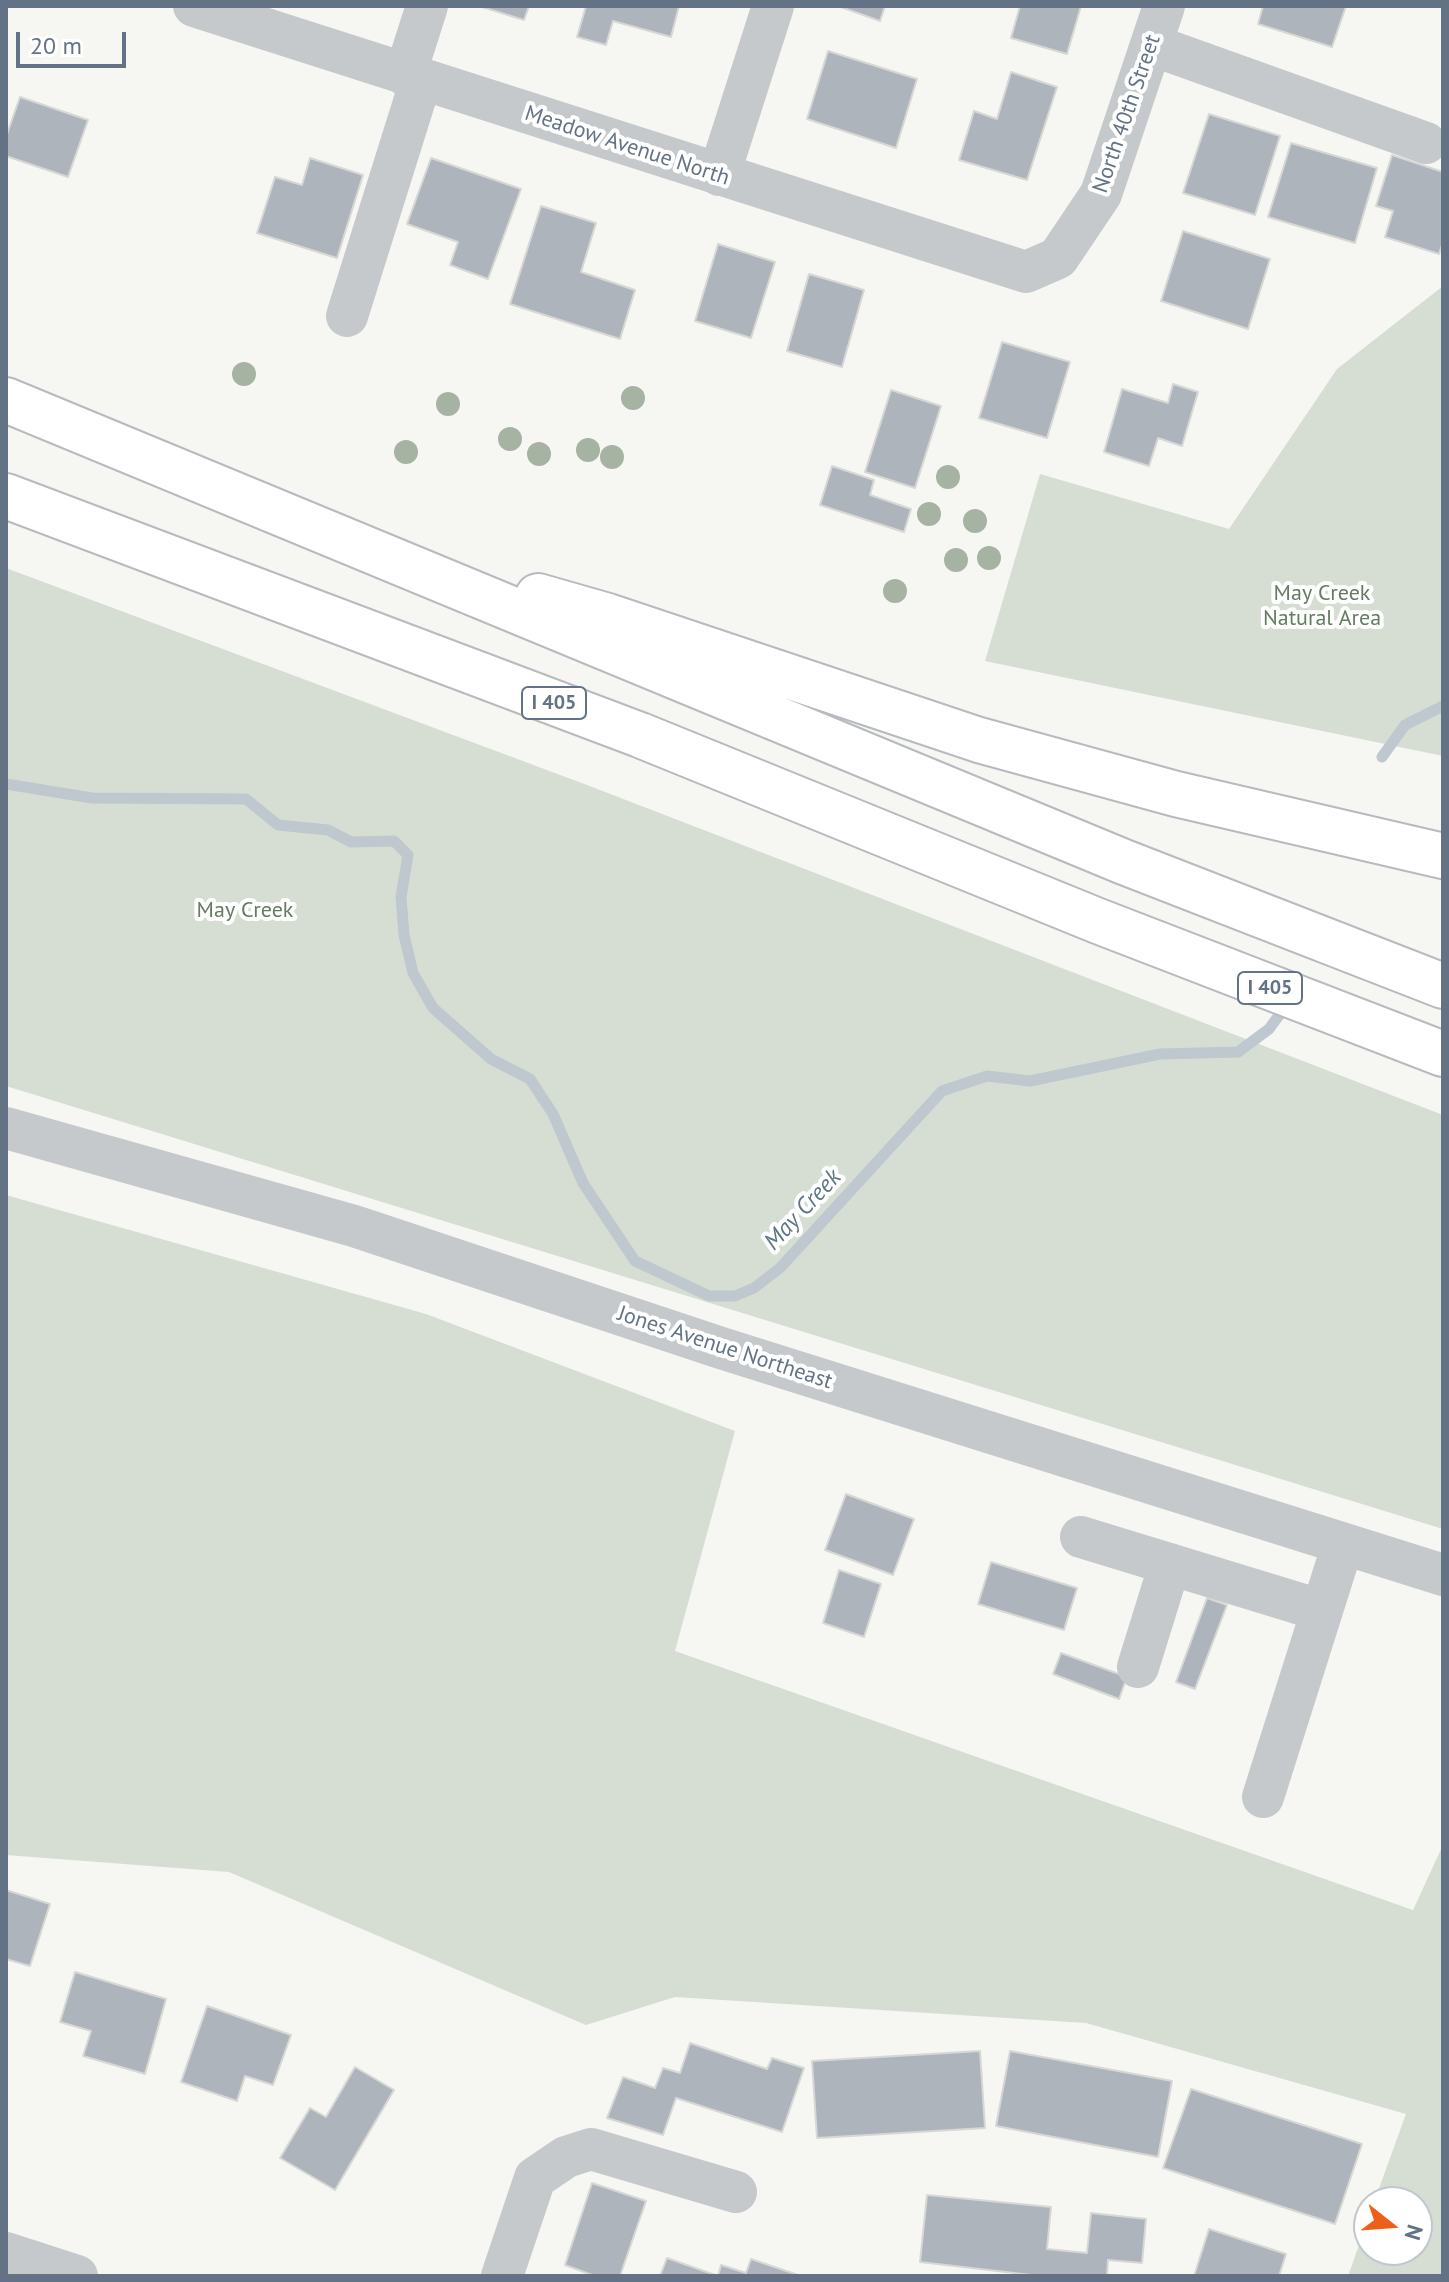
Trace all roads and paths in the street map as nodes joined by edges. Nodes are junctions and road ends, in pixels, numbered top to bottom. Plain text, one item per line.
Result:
1 (194, 6) edge
2 (427, 6) edge
3 (773, 6) edge
4 (1164, 6) edge
5 (1152, 45) junction
6 (413, 78) junction
7 (1426, 143) dead end
8 (719, 175) junction
9 (1058, 258) joint
10 (347, 316) dead end
11 (6, 400) edge
12 (6, 496) edge
13 (347, 543) junction
14 (1443, 856) edge
15 (1443, 986) edge
16 (1443, 1054) edge
17 (6, 1128) edge
18 (1081, 1537) dead end
19 (1343, 1544) junction
20 (1170, 1564) junction
21 (1443, 1575) edge
22 (1320, 1610) junction
23 (1138, 1667) dead end
24 (1263, 1797) dead end
25 (736, 2192) dead end
26 (6, 2253) edge
27 (77, 2276) edge
28 (502, 2276) edge

1 - 6 street, Meadow Avenue North
2 - 6 street
3 - 8 street
4 - 5 street, North 40th Street
5 - 7 street
5 - 9 street, North 40th Street
6 - 8 street, Meadow Avenue North
6 - 10 street
8 - 9 street, Meadow Avenue North
11 - 13 highway
12 - 16 highway, I 405
13 - 14 highway
13 - 15 highway
17 - 19 street, Jones Avenue Northeast
18 - 20 street
19 - 21 street, Jones Avenue Northeast
19 - 22 street
20 - 22 street
20 - 23 street
22 - 24 street
25 - 28 street
26 - 27 street

